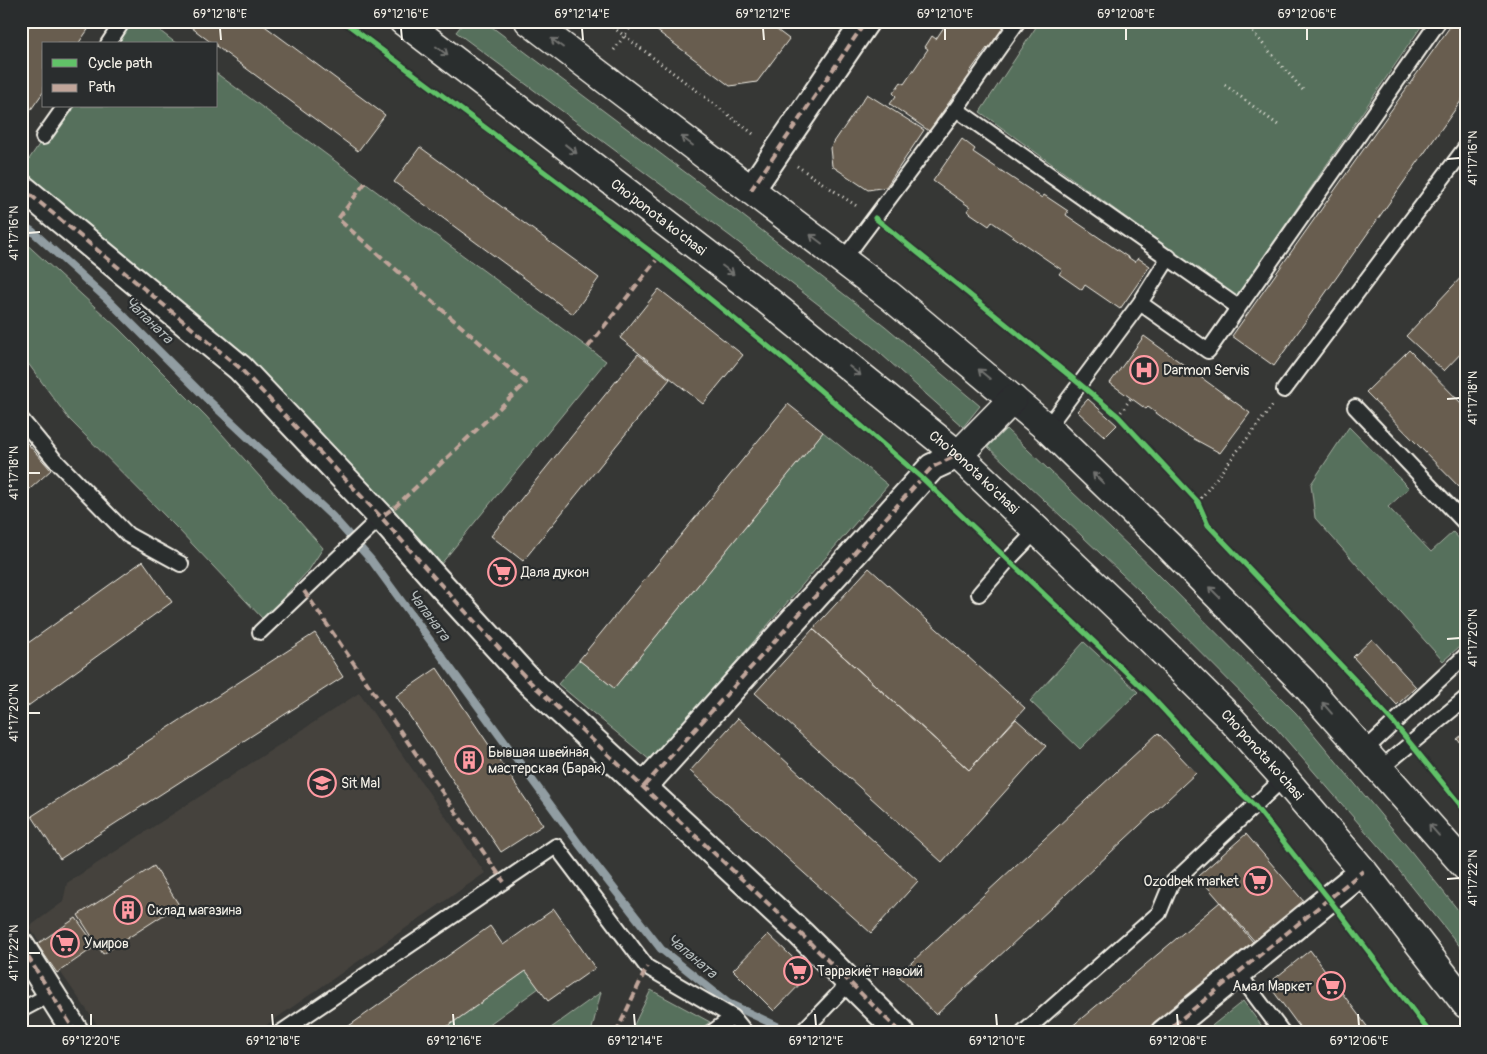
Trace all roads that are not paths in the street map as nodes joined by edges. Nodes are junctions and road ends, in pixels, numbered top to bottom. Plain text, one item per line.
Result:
1 (123, 21) edge
2 (529, 21) edge
3 (866, 21) edge
4 (1018, 21) edge
5 (1439, 21) edge
6 (417, 25) edge
7 (109, 42) edge
8 (63, 108) edge
9 (956, 108) junction
10 (43, 137) dead end
11 (1466, 147) edge
12 (21, 186) edge
13 (751, 190) junction
14 (1169, 257) junction
15 (843, 260) junction
16 (1140, 303) junction
17 (1238, 307) junction
18 (1284, 390) road end
19 (1013, 398) junction
20 (1354, 406) dead end
21 (21, 419) edge
22 (1047, 428) junction
23 (958, 455) junction
24 (1466, 524) edge
25 (372, 525) junction
26 (1037, 530) junction
27 (181, 564) dead end
28 (979, 594) dead end
29 (260, 632) dead end
30 (1466, 655) edge
31 (1466, 698) edge
32 (1372, 760) junction
33 (1284, 778) junction
34 (644, 786) junction
35 (1466, 867) edge
36 (1362, 871) junction
37 (21, 946) edge
38 (1238, 973) junction
39 (850, 982) junction
40 (52, 994) junction
41 (1466, 1004) edge
42 (21, 1010) edge
43 (733, 1017) junction
44 (804, 1029) edge
45 (76, 1033) edge
46 (280, 1033) edge
47 (711, 1033) edge
48 (746, 1033) edge
49 (901, 1033) edge
50 (1023, 1033) edge
51 (1164, 1033) edge
52 (1283, 1033) edge

1 - 7 lane
13 -> 2 main road
3 - 13 street
4 - 9 lane
5 - 17 lane
6 -> 23 main road, Cho'ponota ko'chasi
8 - 10 lane
9 - 14 lane
9 - 15 lane
11 - 18 lane
12 - 25 street
15 -> 13 main road
14 - 16 lane
14 - 17 lane
19 -> 15 main road
16 - 17 lane
16 - 22 lane
19 - 22 main road
19 - 23 main road
20 - 24 lane
21 - 27 lane
32 -> 22 main road
23 - 26 main road, Cho'ponota ko'chasi
23 - 34 street
25 - 29 lane
25 - 34 street
26 - 28 lane
26 - 33 main road, Cho'ponota ko'chasi
30 - 32 lane
31 - 32 lane
35 -> 32 main road
33 - 36 main road, Cho'ponota ko'chasi
33 - 50 lane
34 - 39 street
36 - 38 street
36 - 41 main road, Cho'ponota ko'chasi
37 - 40 street
38 - 51 street
38 - 52 lane
39 - 44 lane
39 - 49 street
40 - 42 lane
40 - 45 street
43 - 46 lane
43 - 47 lane
43 - 48 lane

